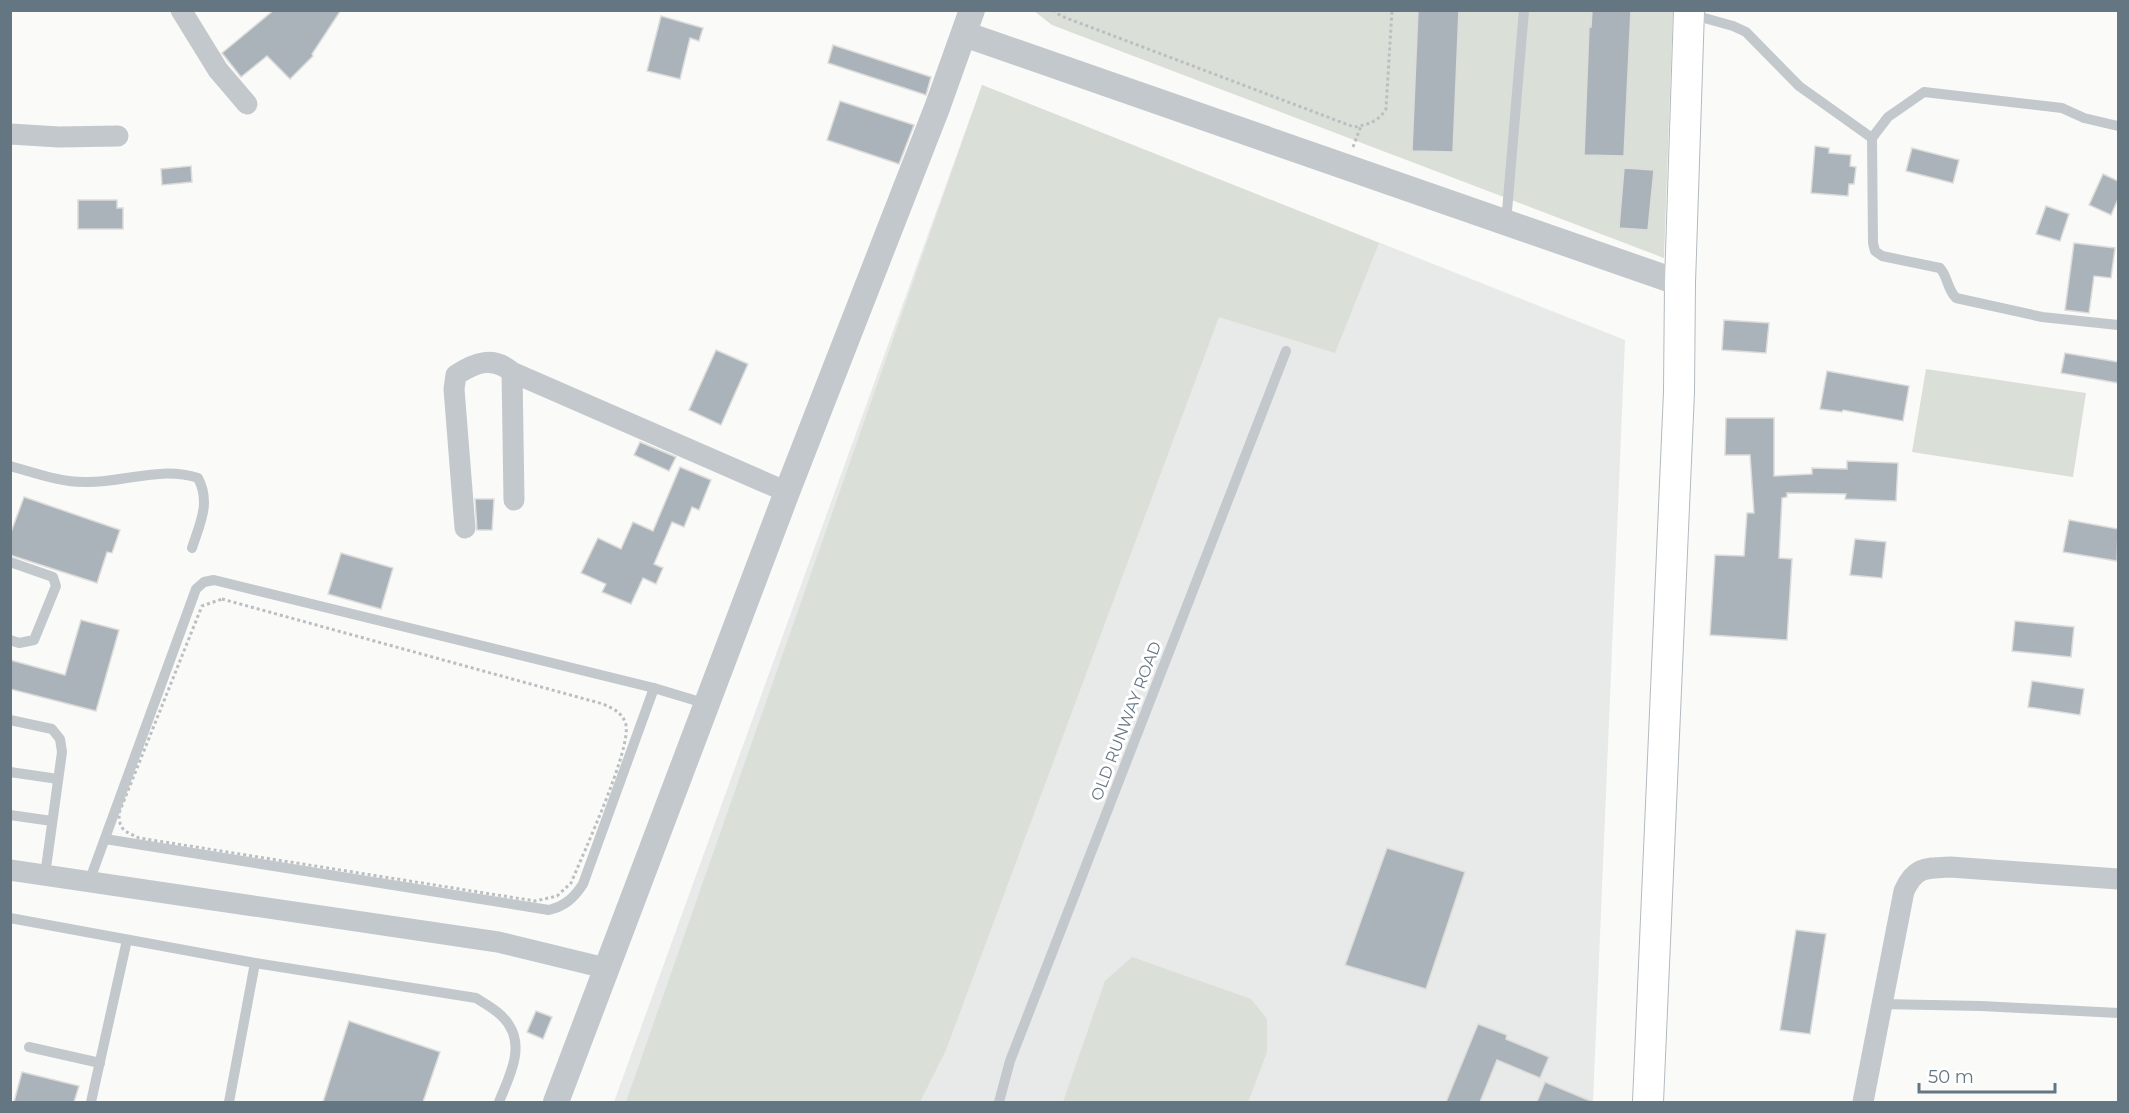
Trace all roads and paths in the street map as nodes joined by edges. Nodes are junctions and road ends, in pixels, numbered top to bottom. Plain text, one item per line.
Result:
1 (181, 10) edge
2 (972, 10) edge
3 (1053, 10) edge
4 (1392, 10) edge
5 (1524, 10) edge
6 (1689, 12) edge
7 (964, 34) junction
8 (247, 104) dead end
9 (2118, 126) edge
10 (10, 134) edge
11 (118, 136) dead end
12 (1872, 138) junction
13 (1506, 223) junction
14 (1680, 284) junction
15 (2118, 325) edge
16 (1286, 351) dead end
17 (512, 372) junction
18 (10, 466) edge
19 (787, 492) junction
20 (514, 500) dead end
21 (465, 528) dead end
22 (192, 548) dead end
23 (10, 562) edge
24 (10, 640) edge
25 (654, 688) junction
26 (708, 704) junction
27 (10, 720) edge
28 (10, 772) edge
29 (58, 779) junction
30 (10, 815) edge
31 (52, 821) junction
32 (105, 839) junction
33 (10, 870) edge
34 (45, 875) junction
35 (2118, 879) edge
36 (89, 882) junction
37 (572, 883) joint
38 (10, 918) edge
39 (127, 940) junction
40 (255, 963) junction
41 (605, 968) junction
42 (1881, 1004) junction
43 (2118, 1013) edge
44 (29, 1047) dead end
45 (100, 1063) junction
46 (91, 1102) edge
47 (229, 1102) edge
48 (499, 1102) edge
49 (556, 1102) edge
50 (999, 1102) edge
51 (1648, 1102) edge
52 (1863, 1102) edge

1 - 8 street
2 - 7 street
3 - 4 path
5 - 13 lane
6 - 12 lane
6 - 14 main road
7 - 13 street
7 - 19 street
9 - 12 lane
10 - 11 street
12 - 15 lane
13 - 14 street
14 - 51 main road
16 - 50 lane, OLD RUNWAY ROAD
17 - 19 street
17 - 20 street
17 - 21 street
18 - 22 lane
19 - 26 street
23 - 24 lane
25 - 26 lane
25 - 32 lane
25 - 32 lane
26 - 41 street
27 - 29 lane
28 - 29 lane
29 - 31 lane
30 - 31 lane
31 - 34 lane
32 - 36 lane
33 - 34 street
34 - 36 street
35 - 42 street
36 - 41 street
37 - 37 path
38 - 39 lane
39 - 40 lane
39 - 45 lane
40 - 47 lane
40 - 48 lane
41 - 49 street
42 - 43 lane
42 - 52 street
44 - 45 lane
45 - 46 lane

